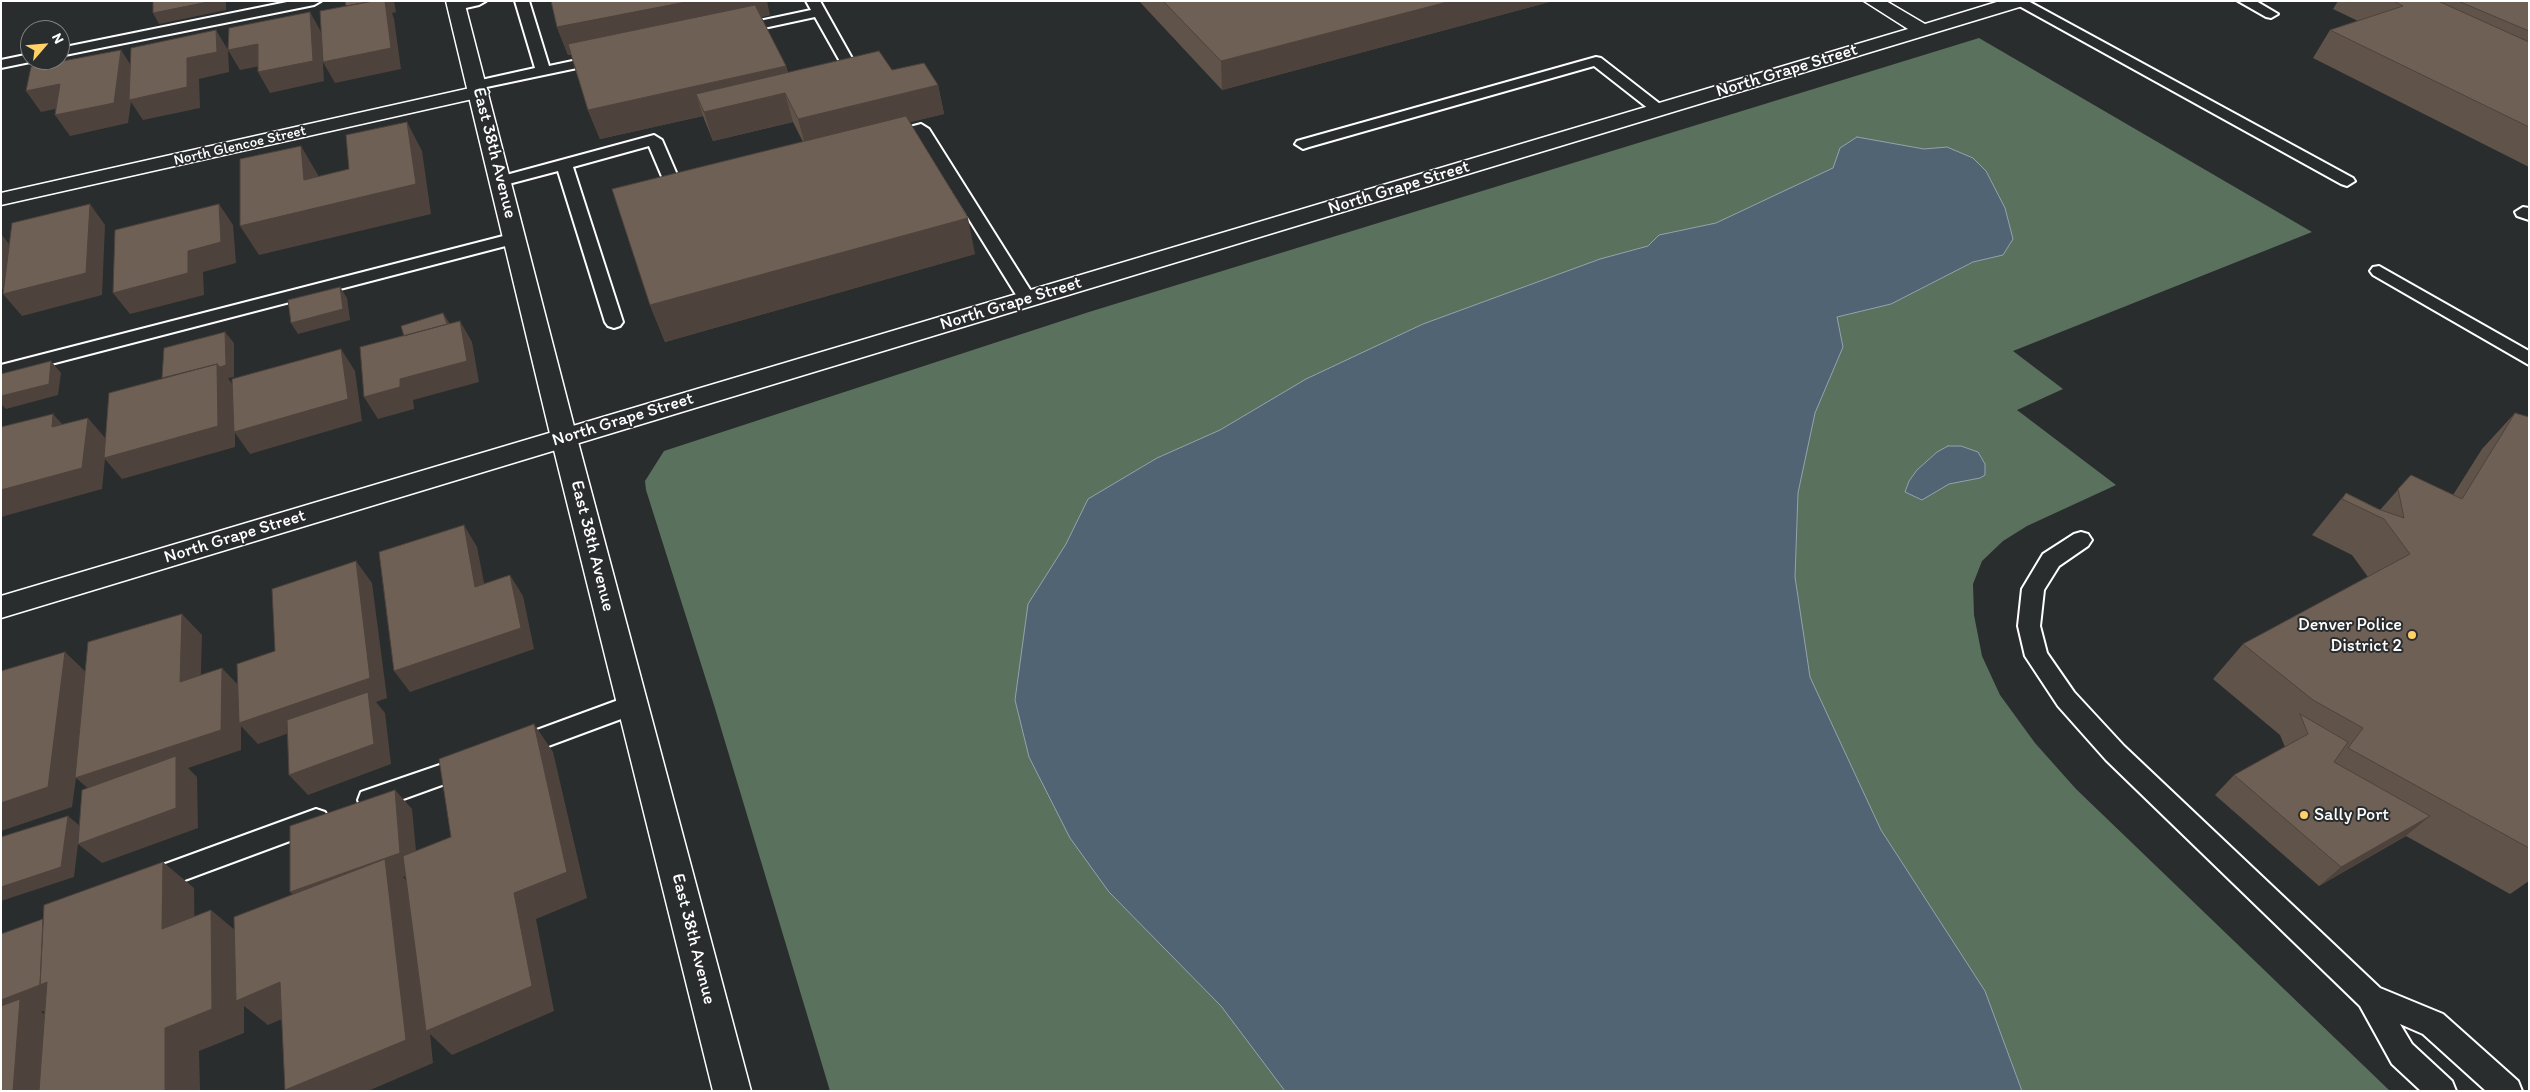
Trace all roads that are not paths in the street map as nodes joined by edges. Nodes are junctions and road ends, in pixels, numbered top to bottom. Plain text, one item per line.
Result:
1 (314, 1) edge
2 (522, 1) edge
3 (1873, 1) edge
4 (2020, 1) edge
5 (2245, 1) edge
6 (464, 3) edge
7 (816, 7) edge
8 (2271, 14) dead end
9 (1923, 30) junction
10 (724, 32) edge
11 (70, 50) edge
12 (619, 55) edge
13 (20, 60) edge
14 (1, 64) edge
15 (852, 69) edge
16 (543, 71) junction
17 (478, 89) junction
18 (1659, 110) junction
19 (874, 141) edge
20 (1303, 144) dead end
21 (564, 164) junction
22 (2347, 180) dead end
23 (501, 181) junction
24 (704, 183) edge
25 (1, 199) edge
26 (515, 238) junction
27 (2379, 271) dead end
28 (1027, 299) junction
29 (614, 322) dead end
30 (2529, 359) edge
31 (1, 371) edge
32 (564, 438) junction
33 (2081, 540) dead end
34 (1, 607) edge
35 (632, 705) junction
36 (122, 891) edge
37 (2370, 998) junction
38 (732, 1091) edge
39 (2442, 1091) edge
40 (2508, 1091) edge

1 - 11 lane
2 - 16 lane
3 - 9 street
4 - 9 street, North Grape Street
4 - 22 lane
5 - 8 lane
6 - 17 street, East 38th Avenue
7 - 10 lane
7 - 15 lane
9 - 18 street, North Grape Street
12 - 16 lane
13 - 14 lane
16 - 17 lane
17 - 23 street, East 38th Avenue
17 - 25 street, North Glencoe Street
18 - 20 lane
18 - 28 street, North Grape Street
19 - 28 lane
21 - 23 lane
21 - 24 lane
21 - 29 lane
23 - 26 street, East 38th Avenue
26 - 31 lane
26 - 32 street, East 38th Avenue
27 - 30 lane
28 - 32 street, North Grape Street
32 - 34 street, North Grape Street
32 - 35 street, East 38th Avenue
33 - 37 lane
35 - 36 lane
35 - 38 street, East 38th Avenue
37 - 39 lane
37 - 40 lane

